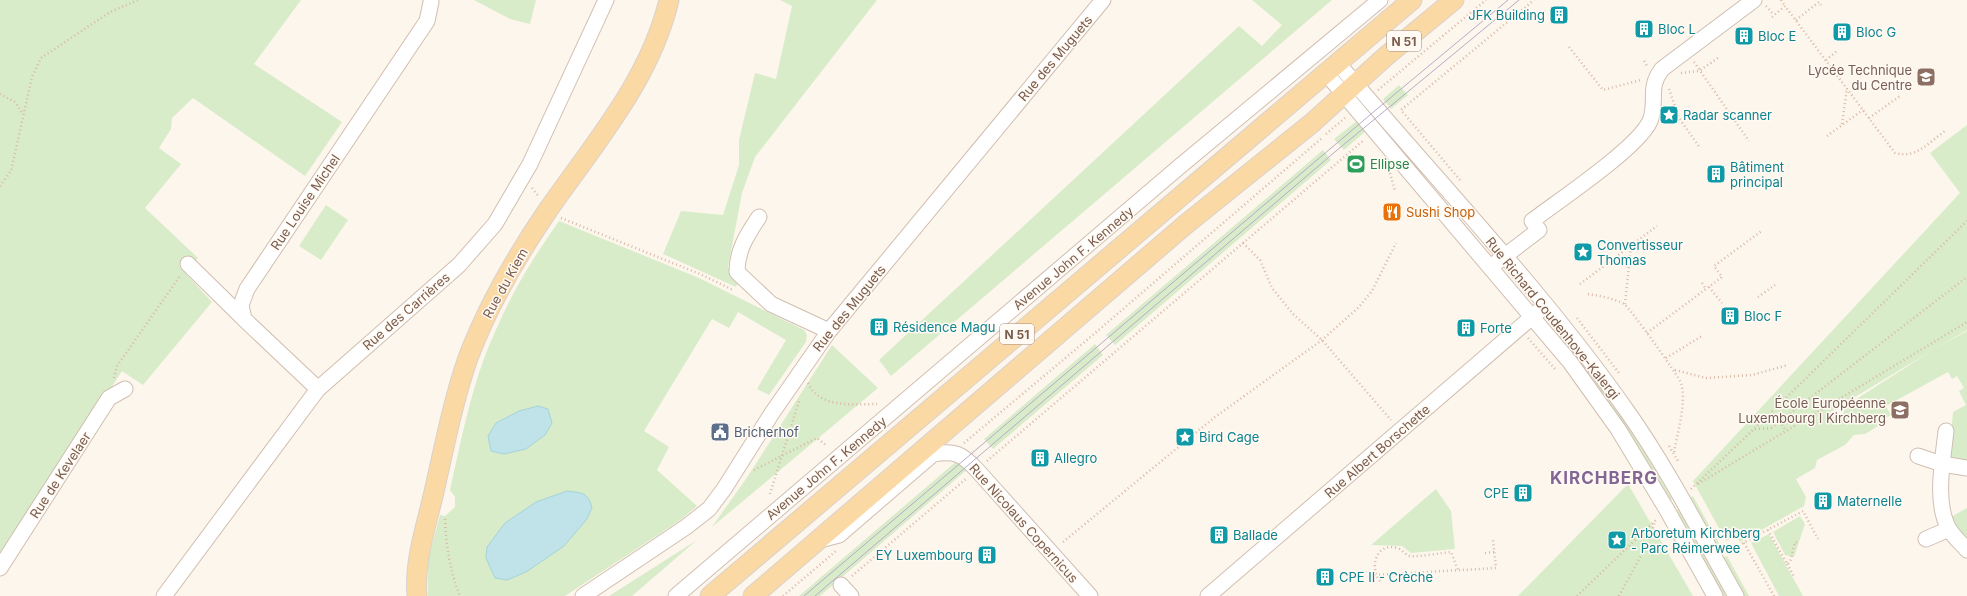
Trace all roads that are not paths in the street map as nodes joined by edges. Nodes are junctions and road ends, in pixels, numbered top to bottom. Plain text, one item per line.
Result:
1 (606, 0) edge
2 (669, 0) edge
3 (1103, 0) edge
4 (1380, 0) edge
5 (1412, 0) edge
6 (1454, 0) edge
7 (432, 2) dead end
8 (1761, 4) edge
9 (1331, 67) junction
10 (1349, 89) junction
11 (759, 217) dead end
12 (1504, 256) junction
13 (188, 264) road end
14 (1490, 267) junction
15 (1546, 306) junction
16 (1533, 317) junction
17 (244, 319) junction
18 (829, 331) junction
19 (125, 388) dead end
20 (318, 388) junction
21 (1946, 431) dead end
22 (1918, 456) dead end
23 (1942, 464) junction
24 (1967, 468) edge
25 (1949, 529) junction
26 (1926, 539) dead end
27 (820, 540) junction
28 (1967, 550) edge
29 (0, 568) edge
30 (164, 596) edge
31 (417, 596) edge
32 (582, 596) edge
33 (676, 596) edge
34 (710, 596) edge
35 (753, 596) edge
36 (1090, 596) edge
37 (1208, 596) edge
38 (1715, 596) edge
39 (1736, 596) edge

1 - 20 street, Rue des Carrières
2 - 31 main road, Rue du Kiem
3 - 18 street, Rue des Muguets
4 - 33 street, Avenue John F. Kennedy
5 - 9 main road, Avenue John F. Kennedy / N 51
6 - 10 main road, N 51
7 - 17 street, Rue Louise Michel
8 - 12 street
9 - 10 street, Rue Richard Coudenhove-Kalergi
9 - 34 main road, Avenue John F. Kennedy / N 51
10 - 12 street, Rue Richard Coudenhove-Kalergi
10 - 14 street, Rue Richard Coudenhove-Kalergi
10 - 27 main road, N 51
11 - 18 street
12 - 14 street
12 - 15 street, Rue Richard Coudenhove-Kalergi
13 - 17 street
14 - 16 street, Rue Richard Coudenhove-Kalergi
15 - 16 street, Rue Albert Borschette
15 - 39 street, Rue Richard Coudenhove-Kalergi
16 - 37 street, Rue Albert Borschette
16 - 38 street, Rue Richard Coudenhove-Kalergi
17 - 20 street
18 - 32 street, Rue des Muguets
19 - 29 street, Rue de Kevelaer
20 - 30 street, Rue des Carrières
21 - 23 street
22 - 23 street
23 - 24 street
23 - 25 street
25 - 26 street
25 - 28 street
27 - 35 main road, N 51
27 - 36 street, Rue Nicolaus Copernicus

